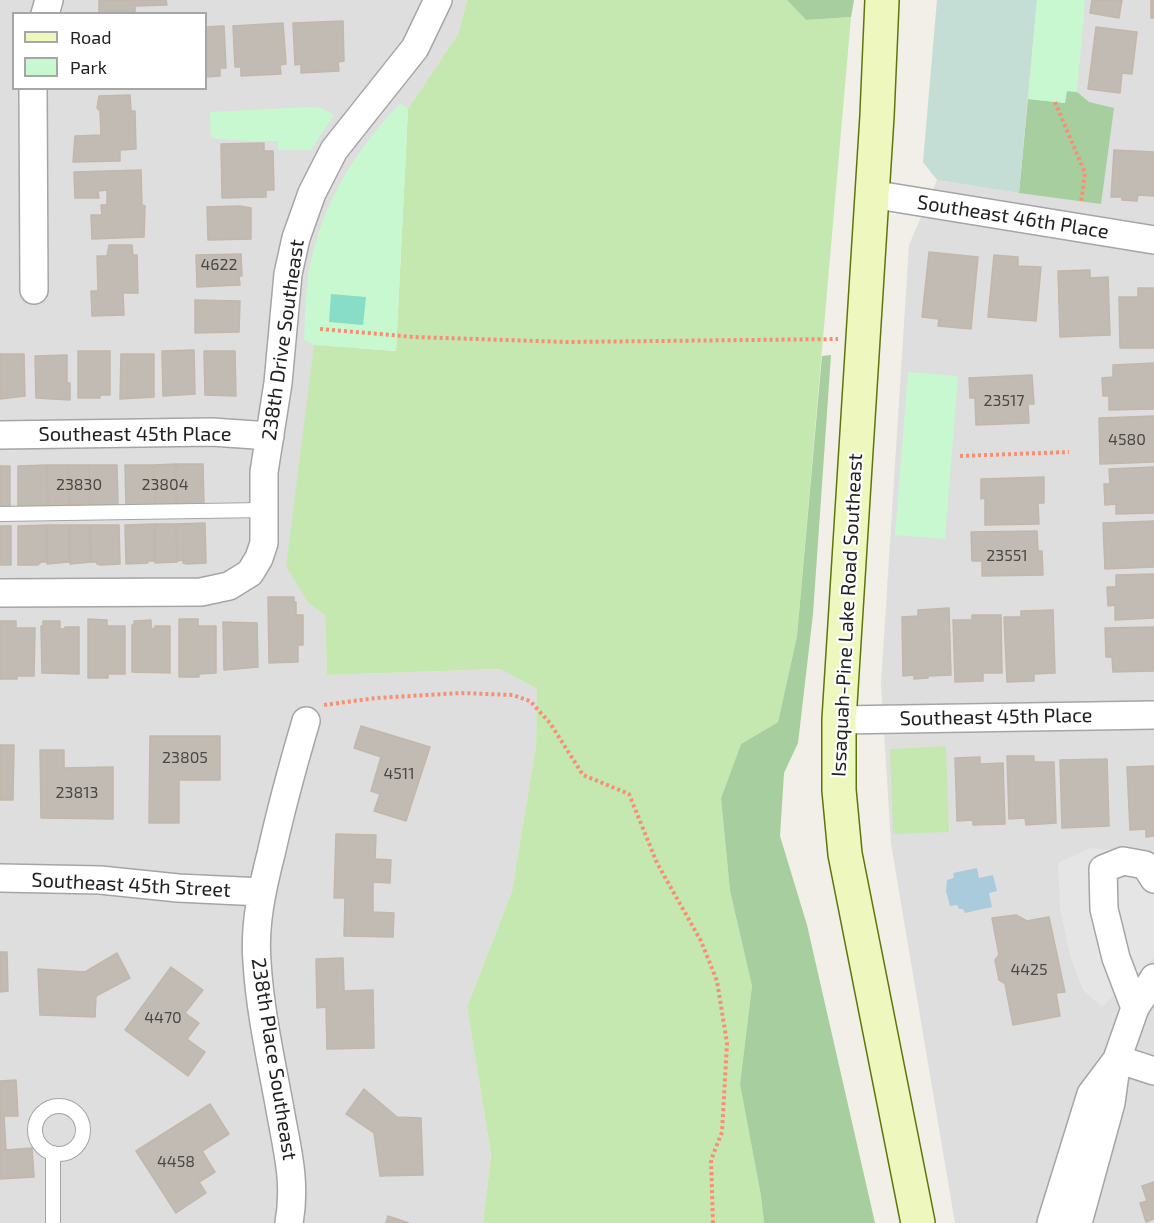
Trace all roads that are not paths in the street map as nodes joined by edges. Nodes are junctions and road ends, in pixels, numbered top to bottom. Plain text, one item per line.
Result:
1 (438, 0) edge
2 (882, 0) edge
3 (33, 90) edge
4 (871, 194) junction
5 (1154, 240) edge
6 (34, 290) dead end
7 (0, 435) edge
8 (270, 436) junction
9 (264, 510) junction
10 (0, 514) edge
11 (0, 593) edge
12 (1154, 715) edge
13 (838, 720) junction
14 (306, 721) road end
15 (0, 878) edge
16 (1154, 879) edge
17 (262, 892) junction
18 (1154, 978) edge
19 (1135, 1008) junction
20 (1117, 1059) junction
21 (1154, 1071) edge
22 (53, 1153) dead end
23 (53, 1223) edge
24 (289, 1223) edge
25 (918, 1223) edge
26 (1051, 1223) edge
27 (1078, 1223) edge

1 - 8 street, 238th Drive Southeast
2 - 4 main road, Issaquah-Pine Lake Road Southeast
3 - 6 street
4 - 5 street, Southeast 46th Place
4 - 13 main road, Issaquah-Pine Lake Road Southeast
7 - 8 street, Southeast 45th Place
8 - 9 street, 238th Drive Southeast
9 - 10 lane
9 - 11 street, 238th Drive Southeast
12 - 13 street, Southeast 45th Place
13 - 25 main road, Issaquah-Pine Lake Road Southeast
14 - 17 street, 238th Place Southeast
15 - 17 street, Southeast 45th Street
16 - 19 street
17 - 24 street, 238th Place Southeast
18 - 19 street
19 - 20 street
20 - 21 street
20 - 26 street
20 - 27 street
22 - 23 lane

